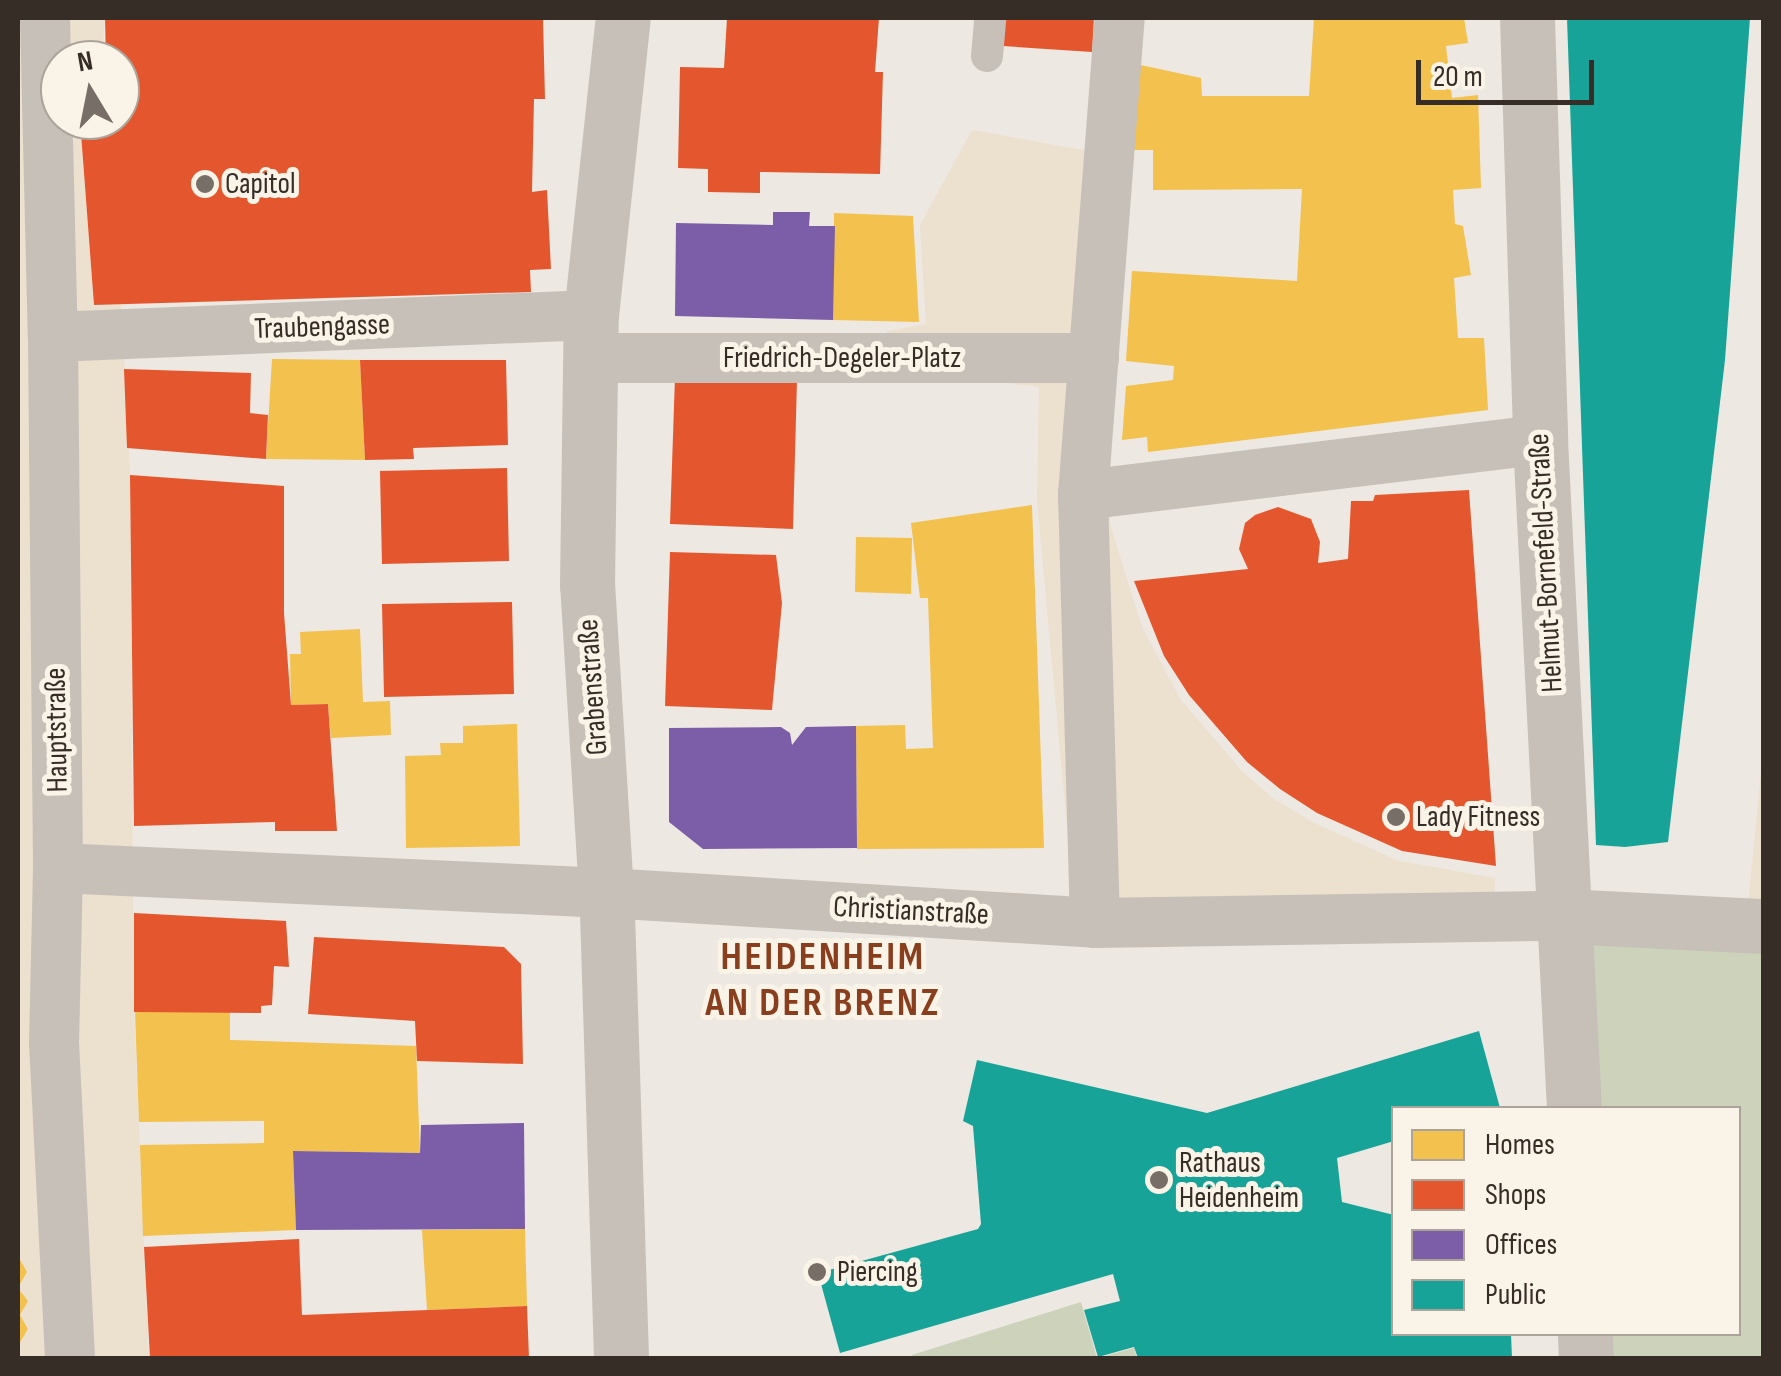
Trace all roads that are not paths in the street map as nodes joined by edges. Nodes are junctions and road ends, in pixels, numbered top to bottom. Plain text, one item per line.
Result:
1 (44, 18) edge
2 (622, 18) edge
3 (990, 18) edge
4 (1120, 18) edge
5 (1528, 18) edge
6 (987, 56) dead end
7 (53, 336) junction
8 (590, 337) junction
9 (1094, 358) junction
10 (1540, 440) junction
11 (1083, 495) junction
12 (36, 609) edge
13 (58, 868) junction
14 (606, 893) junction
15 (1564, 916) junction
16 (1095, 923) junction
17 (1764, 926) edge
18 (36, 1042) edge
19 (1574, 1106) edge
20 (70, 1358) edge
21 (621, 1358) edge

1 - 7 street, Hauptstraße
2 - 8 street, Grabenstraße
3 - 6 lane
4 - 9 street
5 - 10 street, Helmut-Bornefeld-Straße
7 - 8 street, Traubengasse
7 - 12 street, Hauptstraße
8 - 9 street, Friedrich-Degeler-Platz
8 - 14 street, Grabenstraße
9 - 11 street
10 - 11 street
10 - 15 street, Helmut-Bornefeld-Straße
11 - 16 street
12 - 13 street, Hauptstraße
13 - 14 street, Christianstraße
13 - 18 street, Hauptstraße
14 - 16 street, Christianstraße
14 - 21 street, Grabenstraße
15 - 16 street, Christianstraße
15 - 17 street, Christianstraße
15 - 19 street, Helmut-Bornefeld-Straße
18 - 20 street, Hauptstraße

